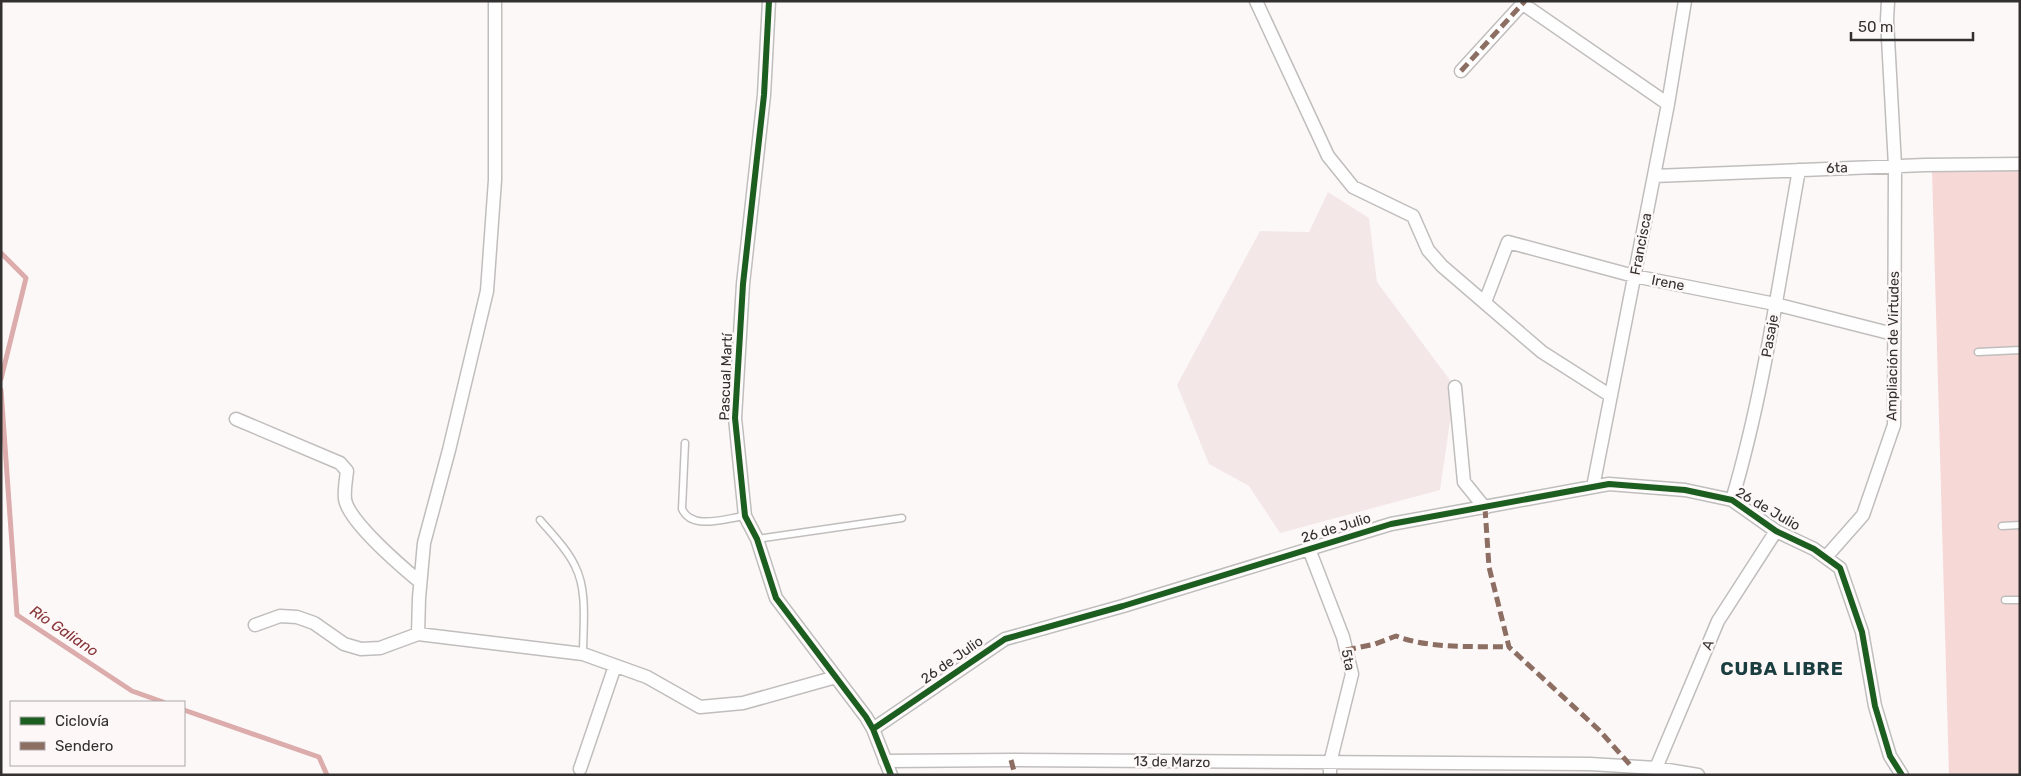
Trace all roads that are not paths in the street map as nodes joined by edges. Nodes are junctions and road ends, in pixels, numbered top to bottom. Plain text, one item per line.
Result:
1 (495, 1) edge
2 (768, 1) edge
3 (1256, 1) edge
4 (1685, 1) edge
5 (1888, 1) edge
6 (1524, 3) edge
7 (1460, 71) dead end
8 (1668, 104) junction
9 (2020, 164) edge
10 (1895, 166) junction
11 (1799, 170) junction
12 (1654, 176) junction
13 (1634, 276) junction
14 (1484, 302) junction
15 (1775, 304) junction
16 (1893, 334) junction
17 (2020, 350) edge
18 (1978, 352) dead end
19 (1455, 387) dead end
20 (1611, 396) junction
21 (236, 419) dead end
22 (685, 443) dead end
23 (1593, 487) junction
24 (1732, 500) junction
25 (1485, 508) junction
26 (745, 516) junction
27 (902, 518) dead end
28 (540, 520) dead end
29 (2020, 525) edge
30 (2002, 526) dead end
31 (1776, 531) junction
32 (757, 540) junction
33 (1309, 549) junction
34 (1826, 557) junction
35 (420, 582) junction
36 (2005, 600) dead end
37 (2020, 600) edge
38 (255, 625) dead end
39 (418, 634) junction
40 (583, 654) junction
41 (614, 666) junction
42 (836, 677) junction
43 (873, 729) junction
44 (885, 761) junction
45 (1656, 768) junction
46 (580, 769) dead end
47 (1330, 769) edge
48 (890, 775) edge
49 (1698, 775) edge
50 (1902, 775) edge

1 - 35 street
2 - 26 street, Pascual Martí
3 - 14 street
4 - 8 street, Francisca
5 - 10 street, Ampliación de Virtudes
6 - 7 street
6 - 8 street
8 - 12 street, Francisca
9 - 10 street, 6ta
10 - 11 street, 6ta
10 - 16 street, Ampliación de Virtudes
11 - 12 street, 6ta
11 - 15 street, Pasaje
12 - 13 street, Francisca
13 - 14 street, Irene
13 - 15 street, Irene
13 - 20 street, Francisca
14 - 20 street
15 - 16 street, Irene
15 - 24 street, Pasaje
16 - 34 street, Ampliación de Virtudes
17 - 18 lane
19 - 25 street
20 - 23 street, Francisca
21 - 35 street
22 - 26 lane
23 - 24 street, 26 de Julio
23 - 25 street, 26 de Julio
24 - 31 street, 26 de Julio
25 - 33 street, 26 de Julio
26 - 32 street, Pascual Martí
27 - 32 lane
28 - 40 lane
29 - 30 lane
31 - 34 street, 26 de Julio
31 - 45 street, A
32 - 42 street, Pascual Martí
33 - 43 street, 26 de Julio
33 - 47 street, 5ta
34 - 50 street
35 - 39 street
36 - 37 lane
38 - 39 street
39 - 40 street
40 - 41 street
41 - 42 street
41 - 46 street
42 - 43 street, Pascual Martí
43 - 44 street, Pascual Martí
44 - 47 street, 13 de Marzo
44 - 48 street, Pascual Martí
45 - 47 street, 13 de Marzo
45 - 49 street, 13 de Marzo

